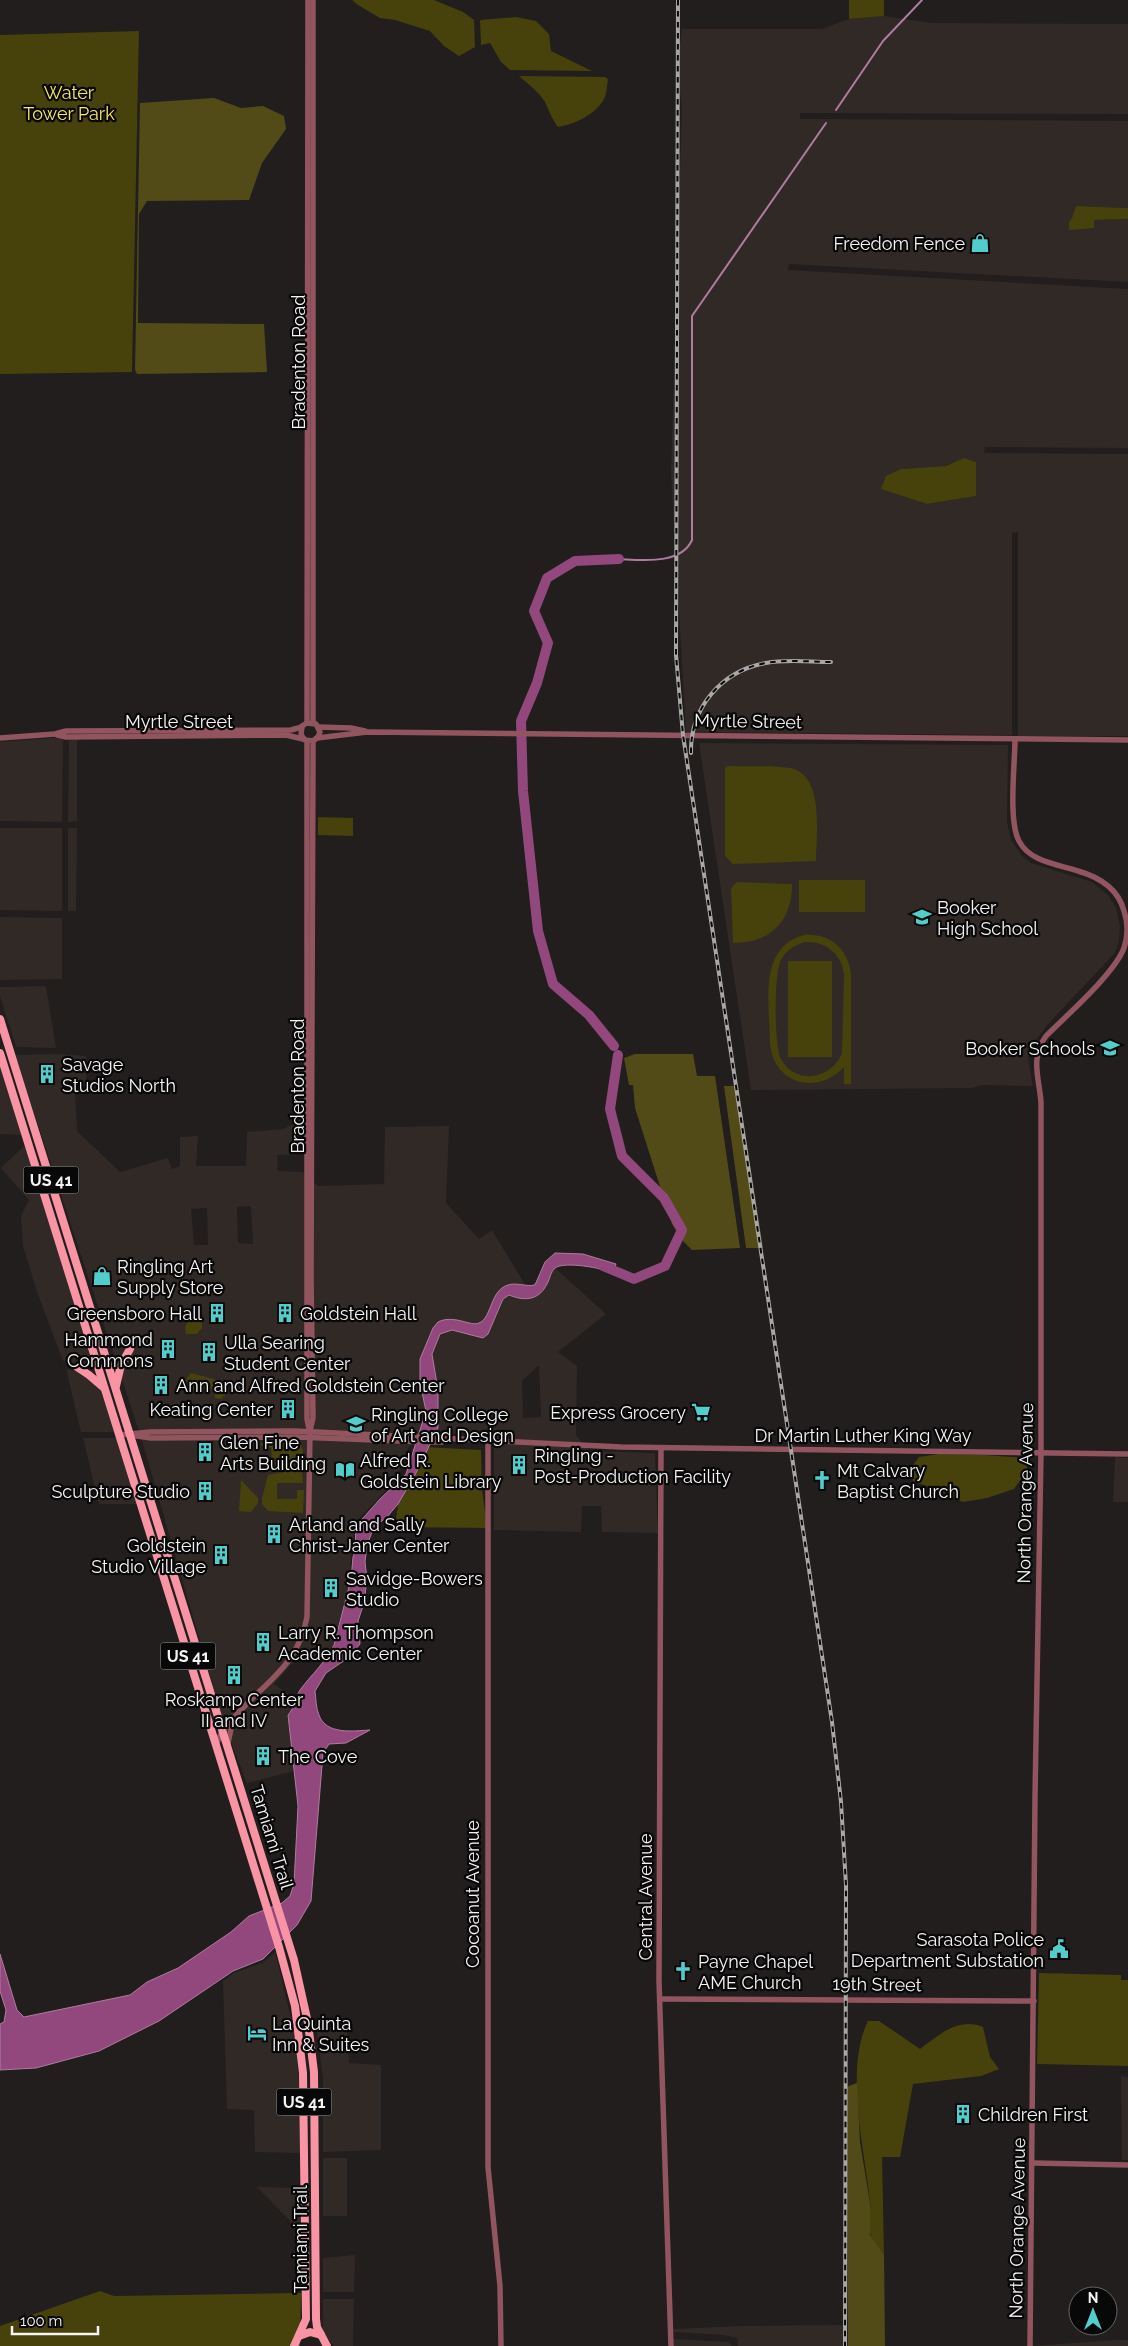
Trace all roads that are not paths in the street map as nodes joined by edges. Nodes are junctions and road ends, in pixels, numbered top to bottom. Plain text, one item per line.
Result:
1 (308, 0) edge
2 (312, 0) edge
3 (313, 724) junction
4 (302, 727) junction
5 (367, 732) junction
6 (55, 734) junction
7 (0, 738) edge
8 (1015, 739) junction
9 (310, 740) junction
10 (1128, 740) edge
11 (0, 1019) edge
12 (0, 1053) edge
13 (130, 1349) dead end
14 (76, 1367) dead end
15 (115, 1388) junction
16 (105, 1390) junction
17 (119, 1435) junction
18 (130, 1435) junction
19 (310, 1435) junction
20 (444, 1439) junction
21 (488, 1441) junction
22 (661, 1448) junction
23 (1041, 1452) junction
24 (1128, 1454) edge
25 (135, 1487) junction
26 (142, 1508) junction
27 (153, 1508) junction
28 (159, 1527) junction
29 (235, 1716) junction
30 (222, 1731) junction
31 (216, 1745) junction
32 (228, 1747) junction
33 (660, 1998) junction
34 (1034, 2001) junction
35 (303, 2072) junction
36 (315, 2130) junction
37 (304, 2152) junction
38 (1033, 2163) junction
39 (1128, 2165) edge
40 (315, 2214) junction
41 (306, 2259) junction
42 (315, 2295) junction
43 (321, 2335) junction
44 (300, 2336) junction
45 (294, 2346) edge
46 (327, 2346) edge
47 (501, 2346) edge
48 (671, 2346) edge
49 (1030, 2346) edge

1 - 3 street, Bradenton Road
2 - 3 street, Bradenton Road
3 - 4 street
3 - 5 street, Myrtle Street
3 - 9 street, Bradenton Road
4 - 6 street, Myrtle Street
4 - 9 street, Bradenton Road
5 - 8 street, Myrtle Street
5 - 9 street, Myrtle Street
6 - 7 street, Myrtle Street
6 - 9 street, Myrtle Street
8 - 10 street, Myrtle Street
8 - 23 street, North Orange Avenue
9 - 19 street, Bradenton Road
11 - 15 main road, Tamiami Trail / US 41
12 - 16 main road, Tamiami Trail / US 41
13 - 15 main road
14 - 16 main road
15 - 18 main road, Tamiami Trail / US 41
16 - 17 main road, Tamiami Trail / US 41
17 - 18 street, Dr Martin Luther King Way
17 - 25 main road, Tamiami Trail / US 41
18 - 19 street, Dr Martin Luther King Way
18 - 27 main road, Tamiami Trail / US 41
19 - 20 street, Dr Martin Luther King Way
19 - 20 street, Dr Martin Luther King Way
19 - 29 street, Bradenton Road
20 - 21 street, Dr Martin Luther King Way
21 - 22 street, Dr Martin Luther King Way
21 - 47 street, Cocoanut Avenue
22 - 23 street, Dr Martin Luther King Way
22 - 33 street, Central Avenue
23 - 24 street, Dr Martin Luther King Way
23 - 34 street, North Orange Avenue
25 - 26 main road, Tamiami Trail / US 41
25 - 27 main road
26 - 28 main road
26 - 31 main road, Tamiami Trail / US 41
27 - 28 main road, Tamiami Trail / US 41
28 - 30 main road, Tamiami Trail / US 41
29 - 30 street, Bradenton Road
29 - 32 street, Bradenton Road
30 - 31 street, Bradenton Road
30 - 32 main road, Tamiami Trail / US 41
31 - 35 main road, Tamiami Trail / US 41
32 - 36 main road, Tamiami Trail / US 41
33 - 34 street, 19th Street
33 - 48 street, Central Avenue
34 - 38 street, North Orange Avenue
35 - 36 main road
35 - 37 main road, Tamiami Trail / US 41
36 - 40 main road, Tamiami Trail / US 41
37 - 40 main road
37 - 41 main road, Tamiami Trail / US 41
38 - 39 street
38 - 49 street, North Orange Avenue
40 - 42 main road, Tamiami Trail / US 41
41 - 42 main road
41 - 44 main road, Tamiami Trail / US 41
42 - 43 main road, Tamiami Trail / US 41
43 - 44 main road
43 - 46 main road, Tamiami Trail / US 41
44 - 45 main road, Tamiami Trail / US 41

